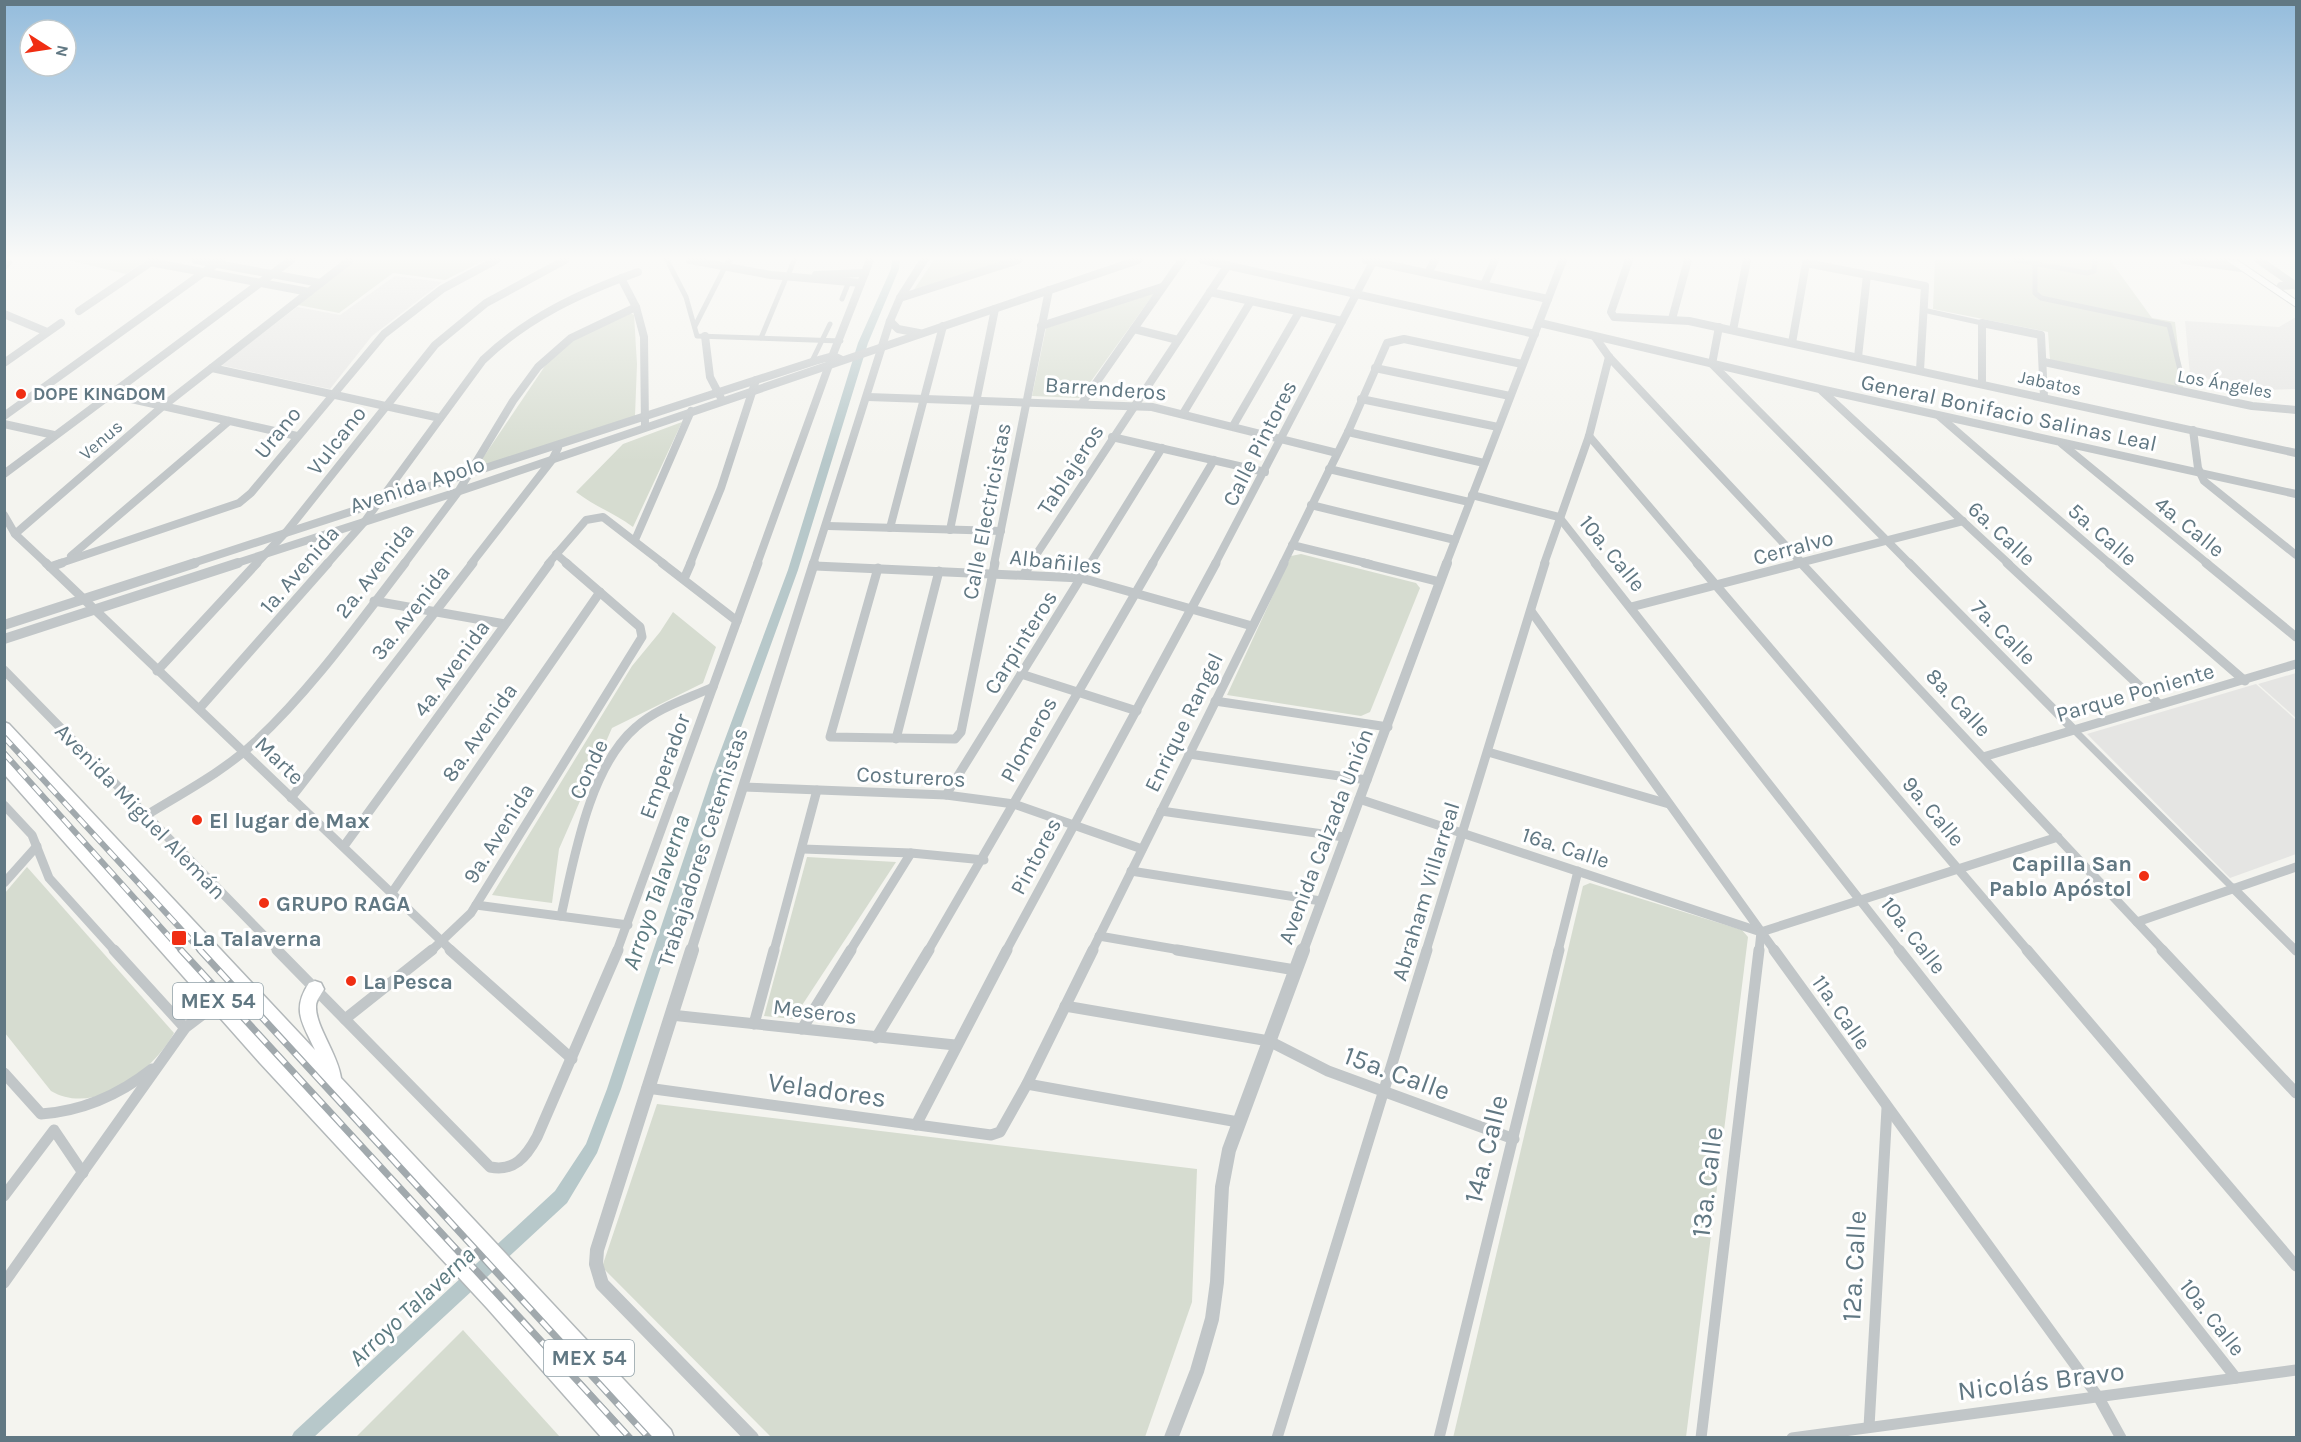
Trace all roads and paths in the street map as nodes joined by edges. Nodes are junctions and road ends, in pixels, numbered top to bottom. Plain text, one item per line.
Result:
1 (35, 327) edge
2 (54, 327) edge
3 (127, 327) edge
4 (199, 327) edge
5 (264, 327) edge
6 (392, 327) edge
7 (456, 327) edge
8 (518, 327) edge
9 (593, 327) edge
10 (641, 327) edge
11 (695, 327) edge
12 (766, 327) edge
13 (829, 327) edge
14 (845, 327) edge
15 (888, 327) edge
16 (899, 327) edge
17 (940, 327) edge
18 (943, 327) edge
19 (991, 327) edge
20 (1041, 327) edge
21 (1186, 327) edge
22 (1235, 327) edge
23 (1290, 327) edge
24 (1339, 327) edge
25 (1533, 327) edge
26 (1719, 327) edge
27 (1720, 327) edge
28 (1794, 327) edge
29 (1861, 327) edge
30 (1922, 327) edge
31 (1982, 327) edge
32 (2008, 327) edge
33 (2170, 327) edge
34 (1537, 328) junction
35 (1134, 329) joint
36 (1733, 330) joint
37 (47, 332) junction
38 (925, 333) junction
39 (705, 336) junction
40 (1594, 337) junction
41 (761, 338) junction
42 (823, 340) junction
43 (1178, 340) junction
44 (840, 341) junction
45 (1792, 343) junction
46 (883, 349) junction
47 (1609, 357) junction
48 (1858, 357) junction
49 (837, 359) junction
50 (2044, 362) junction
51 (4, 363) edge
52 (811, 363) junction
53 (1522, 364) junction
54 (1712, 364) junction
55 (212, 368) junction
56 (1375, 368) junction
57 (1920, 370) junction
58 (756, 380) junction
59 (2177, 383) dead end
60 (1982, 384) junction
61 (1820, 389) junction
62 (753, 390) junction
63 (109, 394) junction
64 (331, 394) junction
65 (1510, 396) junction
66 (720, 397) junction
67 (868, 397) junction
68 (2044, 397) junction
69 (924, 398) junction
70 (1361, 399) junction
71 (977, 400) junction
72 (1026, 402) junction
73 (1082, 404) junction
74 (1133, 405) junction
75 (163, 406) junction
76 (384, 407) junction
77 (2296, 410) edge
78 (691, 411) junction
79 (1184, 412) junction
80 (1937, 415) junction
81 (4, 416) edge
82 (440, 418) junction
83 (229, 421) junction
84 (644, 423) junction
85 (4, 424) edge
86 (1233, 426) junction
87 (1498, 427) junction
88 (2193, 430) junction
89 (1348, 432) junction
90 (54, 435) junction
91 (297, 436) junction
92 (1588, 436) junction
93 (1112, 437) junction
94 (1282, 439) junction
95 (2060, 442) junction
96 (558, 448) junction
97 (1162, 448) junction
98 (1337, 453) junction
99 (2296, 453) edge
100 (552, 460) junction
101 (1214, 460) junction
102 (1484, 463) junction
103 (1329, 469) junction
104 (1265, 472) junction
105 (2199, 472) junction
106 (4, 474) edge
107 (469, 474) junction
108 (457, 492) junction
109 (2296, 494) edge
110 (1471, 498) junction
111 (379, 504) junction
112 (1311, 506) junction
113 (4, 515) edge
114 (1559, 517) junction
115 (366, 521) junction
116 (1963, 521) junction
117 (828, 526) junction
118 (890, 528) junction
119 (950, 530) junction
120 (287, 531) junction
121 (1001, 531) junction
122 (15, 534) junction
123 (635, 540) junction
124 (1455, 540) junction
125 (1885, 541) junction
126 (1292, 545) junction
127 (269, 552) junction
128 (556, 554) junction
129 (2296, 555) edge
130 (67, 560) junction
131 (1802, 562) junction
132 (815, 566) junction
133 (50, 567) junction
134 (878, 568) junction
135 (939, 571) junction
136 (992, 573) junction
137 (1024, 574) junction
138 (1081, 578) junction
139 (684, 579) junction
140 (1440, 582) junction
141 (1719, 586) junction
142 (1135, 591) junction
143 (600, 592) junction
144 (83, 600) junction
145 (374, 601) junction
146 (1631, 607) junction
147 (1192, 608) junction
148 (95, 610) junction
149 (433, 611) junction
150 (1531, 611) junction
151 (737, 621) junction
152 (505, 624) junction
153 (4, 626) edge
154 (1252, 626) junction
155 (2296, 637) edge
156 (4, 639) edge
157 (2296, 664) edge
158 (4, 670) edge
159 (158, 671) junction
160 (1021, 674) junction
161 (2245, 681) junction
162 (713, 687) junction
163 (1077, 692) junction
164 (1215, 701) junction
165 (2159, 704) junction
166 (199, 709) junction
167 (1137, 711) junction
168 (1388, 727) junction
169 (4, 728) edge
170 (2074, 729) junction
171 (896, 739) junction
172 (1488, 752) junction
173 (243, 753) junction
174 (1189, 754) junction
175 (1983, 757) junction
176 (4, 763) edge
177 (1367, 780) junction
178 (743, 787) junction
179 (817, 790) junction
180 (946, 795) junction
181 (291, 798) junction
182 (1359, 799) junction
183 (1014, 804) junction
184 (1669, 804) junction
185 (7, 811) edge
186 (1161, 811) junction
187 (146, 816) junction
188 (1074, 824) junction
189 (1463, 833) junction
190 (1344, 837) junction
191 (2058, 837) junction
192 (37, 846) junction
193 (344, 846) junction
194 (803, 849) junction
195 (1142, 849) junction
196 (911, 853) junction
197 (984, 860) junction
198 (2296, 867) edge
199 (1958, 869) junction
200 (1131, 871) junction
201 (1578, 871) junction
202 (4, 883) edge
203 (2234, 888) junction
204 (391, 894) junction
205 (1321, 901) junction
206 (1862, 901) junction
207 (476, 905) junction
208 (561, 916) junction
209 (2137, 922) junction
210 (628, 925) junction
211 (1761, 932) junction
212 (1099, 936) junction
213 (442, 942) junction
214 (2296, 951) edge
215 (1295, 970) junction
216 (315, 989) junction
217 (219, 1002) junction
218 (1065, 1006) junction
219 (671, 1015) junction
220 (345, 1019) junction
221 (754, 1024) junction
222 (185, 1028) junction
223 (802, 1029) junction
224 (876, 1038) junction
225 (1269, 1041) junction
226 (955, 1045) junction
227 (572, 1059) junction
228 (161, 1062) junction
229 (4, 1073) edge
230 (332, 1081) junction
231 (1027, 1084) junction
232 (647, 1088) junction
233 (1383, 1092) junction
234 (2296, 1093) edge
235 (1887, 1108) junction
236 (1238, 1122) junction
237 (916, 1125) junction
238 (1000, 1132) joint
239 (1514, 1139) junction
240 (511, 1167) joint
241 (82, 1173) junction
242 (4, 1196) edge
243 (2296, 1266) edge
244 (4, 1282) edge
245 (2296, 1370) edge
246 (2236, 1378) junction
247 (2099, 1398) junction
248 (1869, 1426) junction
249 (616, 1437) edge
250 (663, 1437) edge
251 (752, 1437) edge
252 (1171, 1437) edge
253 (1277, 1437) edge
254 (1439, 1437) edge
255 (1701, 1437) edge
256 (1792, 1437) edge
257 (2121, 1437) edge

1 - 37 street
2 - 37 street
3 - 81 street
4 - 63 street
5 - 55 street, Venus
6 - 64 street, Urano
7 - 76 street, Vulcano
8 - 82 street, 1a. Avenida
9 - 107 street, 2a. Avenida
10 - 84 street
11 - 39 street
12 - 41 street
13 - 42 street
14 - 44 street
15 - 46 street, Trabajadores Cetemistas
16 - 38 street
17 - 38 street, Avenida Apolo
18 - 69 street
19 - 71 street
20 - 72 street, Calle Electricistas
21 - 43 street, Tablajeros
22 - 79 street
23 - 86 street
24 - 94 street, Calle Pintores
25 - 34 street
26 - 54 street
27 - 36 street, Jabatos
28 - 45 street
29 - 48 street
30 - 57 street
31 - 60 street
32 - 50 street
33 - 59 street
34 - 40 street, General Bonifacio Salinas Leal
34 - 53 street, Avenida Calzada Unión
35 - 43 street
35 - 73 street
36 - 45 street, Jabatos
37 - 51 street
38 - 46 street, Avenida Apolo
39 - 41 street
39 - 66 street
40 - 47 street, 8a. Calle
40 - 54 street, General Bonifacio Salinas Leal
41 - 42 street
42 - 44 street
42 - 52 street
43 - 74 street, Tablajeros
44 - 49 street
45 - 48 street, Jabatos
46 - 49 street, Avenida Apolo
46 - 67 street, Trabajadores Cetemistas
47 - 92 street, Abraham Villarreal
47 - 131 street, 8a. Calle
48 - 57 street, Jabatos
49 - 52 street, Avenida Apolo
49 - 62 street, Avenida Apolo
49 - 151 street, Emperador
50 - 68 street
50 - 77 street, Los Ángeles
52 - 58 street, Avenida Apolo
53 - 56 street, Enrique Rangel
53 - 65 street, Avenida Calzada Unión
54 - 61 street, General Bonifacio Salinas Leal
54 - 125 street, 7a. Calle
55 - 64 street
55 - 75 street, Venus
56 - 65 street
56 - 70 street, Enrique Rangel
57 - 60 street, Jabatos
58 - 62 street
58 - 66 street, Avenida Apolo
60 - 68 street, Jabatos
61 - 80 street, General Bonifacio Salinas Leal
61 - 116 street, 6a. Calle
62 - 66 street, Avenida Apolo
62 - 139 street
63 - 75 street
63 - 90 street
64 - 76 street
64 - 91 street, Urano
65 - 87 street, Avenida Calzada Unión
66 - 78 street, Avenida Apolo
66 - 84 street, Avenida Apolo
67 - 69 street, Barrenderos
67 - 117 street, Trabajadores Cetemistas
68 - 88 street, Jabatos
69 - 71 street, Barrenderos
69 - 118 street
70 - 87 street
70 - 89 street, Enrique Rangel
71 - 72 street, Barrenderos
71 - 119 street
72 - 73 street, Barrenderos
72 - 121 street, Calle Electricistas
73 - 74 street, Barrenderos
74 - 79 street, Barrenderos
74 - 93 street, Tablajeros
75 - 83 street
75 - 122 street, Venus
76 - 82 street
76 - 120 street, Vulcano
78 - 84 street, Avenida Apolo
78 - 123 street
79 - 86 street, Barrenderos
80 - 95 street, General Bonifacio Salinas Leal
80 - 161 street, 5a. Calle
82 - 111 street, 1a. Avenida
83 - 91 street
83 - 130 street
84 - 96 street, Avenida Apolo
84 - 100 street, Avenida Apolo
85 - 90 street
86 - 94 street, Barrenderos
87 - 102 street, Avenida Calzada Unión
88 - 99 street, Jabatos
88 - 105 street
89 - 98 street, Enrique Rangel
89 - 102 street
90 - 106 street
91 - 130 street, Urano
92 - 114 street, Abraham Villarreal
92 - 141 street, 9a. Calle
93 - 97 street
93 - 137 street, Tablajeros
94 - 98 street, Barrenderos
94 - 104 street, Calle Pintores
95 - 105 street, General Bonifacio Salinas Leal
95 - 155 street, 4a. Calle
96 - 100 street, 3a. Avenida
96 - 107 street, Avenida Apolo
97 - 101 street
97 - 138 street, Carpinteros
98 - 103 street, Enrique Rangel
100 - 108 street, Avenida Apolo
100 - 149 street, 3a. Avenida
101 - 104 street
101 - 142 street, Plomeros
102 - 110 street, Avenida Calzada Unión
103 - 110 street
103 - 112 street, Enrique Rangel
104 - 147 street, Calle Pintores
105 - 109 street, General Bonifacio Salinas Leal
105 - 129 street
107 - 108 street, 2a. Avenida
107 - 111 street, Avenida Apolo
108 - 115 street, Avenida Apolo
108 - 145 street, 2a. Avenida
110 - 114 street
110 - 124 street, Avenida Calzada Unión
111 - 115 street, 1a. Avenida
111 - 120 street, Avenida Apolo
112 - 124 street
112 - 126 street, Enrique Rangel
113 - 122 street, Marte
114 - 146 street, 10a. Calle
114 - 150 street, Abraham Villarreal
115 - 127 street, Avenida Apolo
115 - 166 street, 1a. Avenida
116 - 125 street, Cerralvo
116 - 165 street, 6a. Calle
117 - 118 street
117 - 132 street, Trabajadores Cetemistas
118 - 119 street
119 - 121 street
120 - 127 street, Vulcano
120 - 144 street, Avenida Apolo
121 - 136 street, Calle Electricistas
122 - 133 street, Marte
123 - 128 street, 4a. Avenida
123 - 139 street
124 - 140 street, Avenida Calzada Unión
125 - 131 street, Cerralvo
125 - 170 street, 7a. Calle
126 - 140 street
126 - 154 street, Enrique Rangel
127 - 148 street, Avenida Apolo
127 - 159 street, Vulcano
128 - 143 street
128 - 152 street, 4a. Avenida
130 - 133 street, Urano
131 - 141 street, Cerralvo
131 - 175 street, 8a. Calle
132 - 134 street, Albañiles
132 - 178 street, Trabajadores Cetemistas
133 - 144 street, Marte
134 - 135 street, Albañiles
134 - 171 street
135 - 136 street, Albañiles
135 - 171 street
136 - 137 street, Albañiles
136 - 171 street, Calle Electricistas
137 - 138 street, Albañiles
138 - 142 street, Albañiles
138 - 160 street, Carpinteros
139 - 151 street
140 - 168 street, Avenida Calzada Unión
141 - 146 street, Cerralvo
141 - 199 street, 9a. Calle
142 - 147 street, Albañiles
142 - 163 street, Plomeros
143 - 204 street, 8a. Avenida
143 - 207 street, 9a. Avenida
144 - 148 street, Marte
144 - 153 street, Avenida Apolo
145 - 149 street
145 - 173 street, 2a. Avenida
146 - 206 street, 10a. Calle
147 - 154 street, Albañiles
147 - 167 street, Pintores
148 - 156 street, Avenida Apolo
148 - 159 street, Marte
149 - 152 street
149 - 181 street, 3a. Avenida
150 - 172 street, Abraham Villarreal
150 - 184 street, 11a. Calle
151 - 162 street, Emperador
152 - 193 street, 4a. Avenida
154 - 164 street, Enrique Rangel
157 - 161 street, Parque Poniente
158 - 187 street, Avenida Miguel Alemán
159 - 166 street, Marte
160 - 163 street
160 - 180 street, Carpinteros
161 - 165 street, Parque Poniente
162 - 208 street, Conde
162 - 210 street, Emperador
163 - 167 street
163 - 183 street, Plomeros
164 - 168 street
164 - 174 street, Enrique Rangel
165 - 170 street, Parque Poniente
166 - 173 street, Marte
167 - 188 street, Pintores
168 - 177 street, Avenida Calzada Unión
169 - 230 highway, Avenida Miguel Alemán / MEX 54
170 - 175 street, Parque Poniente
170 - 203 street, 7a. Calle
172 - 184 street
172 - 189 street, Abraham Villarreal
173 - 181 street, Marte
173 - 187 street, 2a. Avenida
174 - 177 street
174 - 186 street, Enrique Rangel
175 - 191 street, 8a. Calle
176 - 217 highway, MEX 54
177 - 182 street, Avenida Calzada Unión
178 - 179 street, Costureros
178 - 219 street, Trabajadores Cetemistas
179 - 180 street, Costureros
179 - 194 street
180 - 183 street, Costureros
181 - 193 street, Marte
182 - 189 street, 16a. Calle
182 - 190 street, Avenida Calzada Unión
183 - 188 street, Costureros
183 - 197 street, Plomeros
184 - 211 street, 11a. Calle
185 - 192 street
186 - 190 street
186 - 195 street, Enrique Rangel
187 - 216 street, Avenida Miguel Alemán
188 - 195 street, Costureros
188 - 226 street, Pintores
189 - 201 street, 16a. Calle
189 - 233 street, Abraham Villarreal
190 - 205 street, Avenida Calzada Unión
191 - 199 street
191 - 209 street, 8a. Calle
192 - 202 street
192 - 222 street
193 - 204 street, Marte
194 - 196 street
194 - 221 street
195 - 200 street, Enrique Rangel
196 - 197 street
196 - 223 street
197 - 224 street, Plomeros
198 - 203 street
199 - 206 street
199 - 243 street, 9a. Calle
200 - 205 street
200 - 212 street, Enrique Rangel
201 - 211 street, 16a. Calle
201 - 239 street, 14a. Calle
203 - 209 street
203 - 214 street, 7a. Calle
204 - 213 street, Marte
205 - 215 street, Avenida Calzada Unión
206 - 211 street
206 - 246 street, 10a. Calle
207 - 208 street
207 - 213 street, 9a. Avenida
208 - 210 street
209 - 234 street, 8a. Calle
210 - 227 street, Emperador
211 - 235 street, 11a. Calle
211 - 255 street, 13a. Calle
212 - 215 street
212 - 218 street, Enrique Rangel
213 - 220 street, 9a. Avenida
213 - 227 street, Marte
215 - 225 street, Avenida Calzada Unión
216 - 220 street, Avenida Miguel Alemán
216 - 230 highway
217 - 222 street
217 - 249 highway, MEX 54
218 - 225 street, 15a. Calle
218 - 231 street, Enrique Rangel
219 - 221 street, Meseros
219 - 232 street, Trabajadores Cetemistas
220 - 240 street, Avenida Miguel Alemán
221 - 223 street, Meseros
222 - 228 street
223 - 224 street, Meseros
224 - 226 street, Meseros
225 - 233 street, 15a. Calle
225 - 236 street, Avenida Calzada Unión
226 - 237 street, Pintores
227 - 240 street, Emperador
228 - 229 street
228 - 241 street
230 - 250 highway, Avenida Miguel Alemán / MEX 54
231 - 236 street
231 - 238 street, Enrique Rangel
232 - 237 street, Veladores
232 - 251 street, Trabajadores Cetemistas
233 - 239 street, 15a. Calle
233 - 253 street, Abraham Villarreal
235 - 247 street, 11a. Calle
235 - 248 street, 12a. Calle
236 - 252 street, Avenida Calzada Unión
237 - 238 street, Veladores
239 - 254 street, 14a. Calle
241 - 242 street
241 - 244 street
245 - 246 street, Nicolás Bravo
246 - 247 street, Nicolás Bravo
247 - 248 street, Nicolás Bravo
247 - 257 street, 11a. Calle
248 - 256 street, Nicolás Bravo

